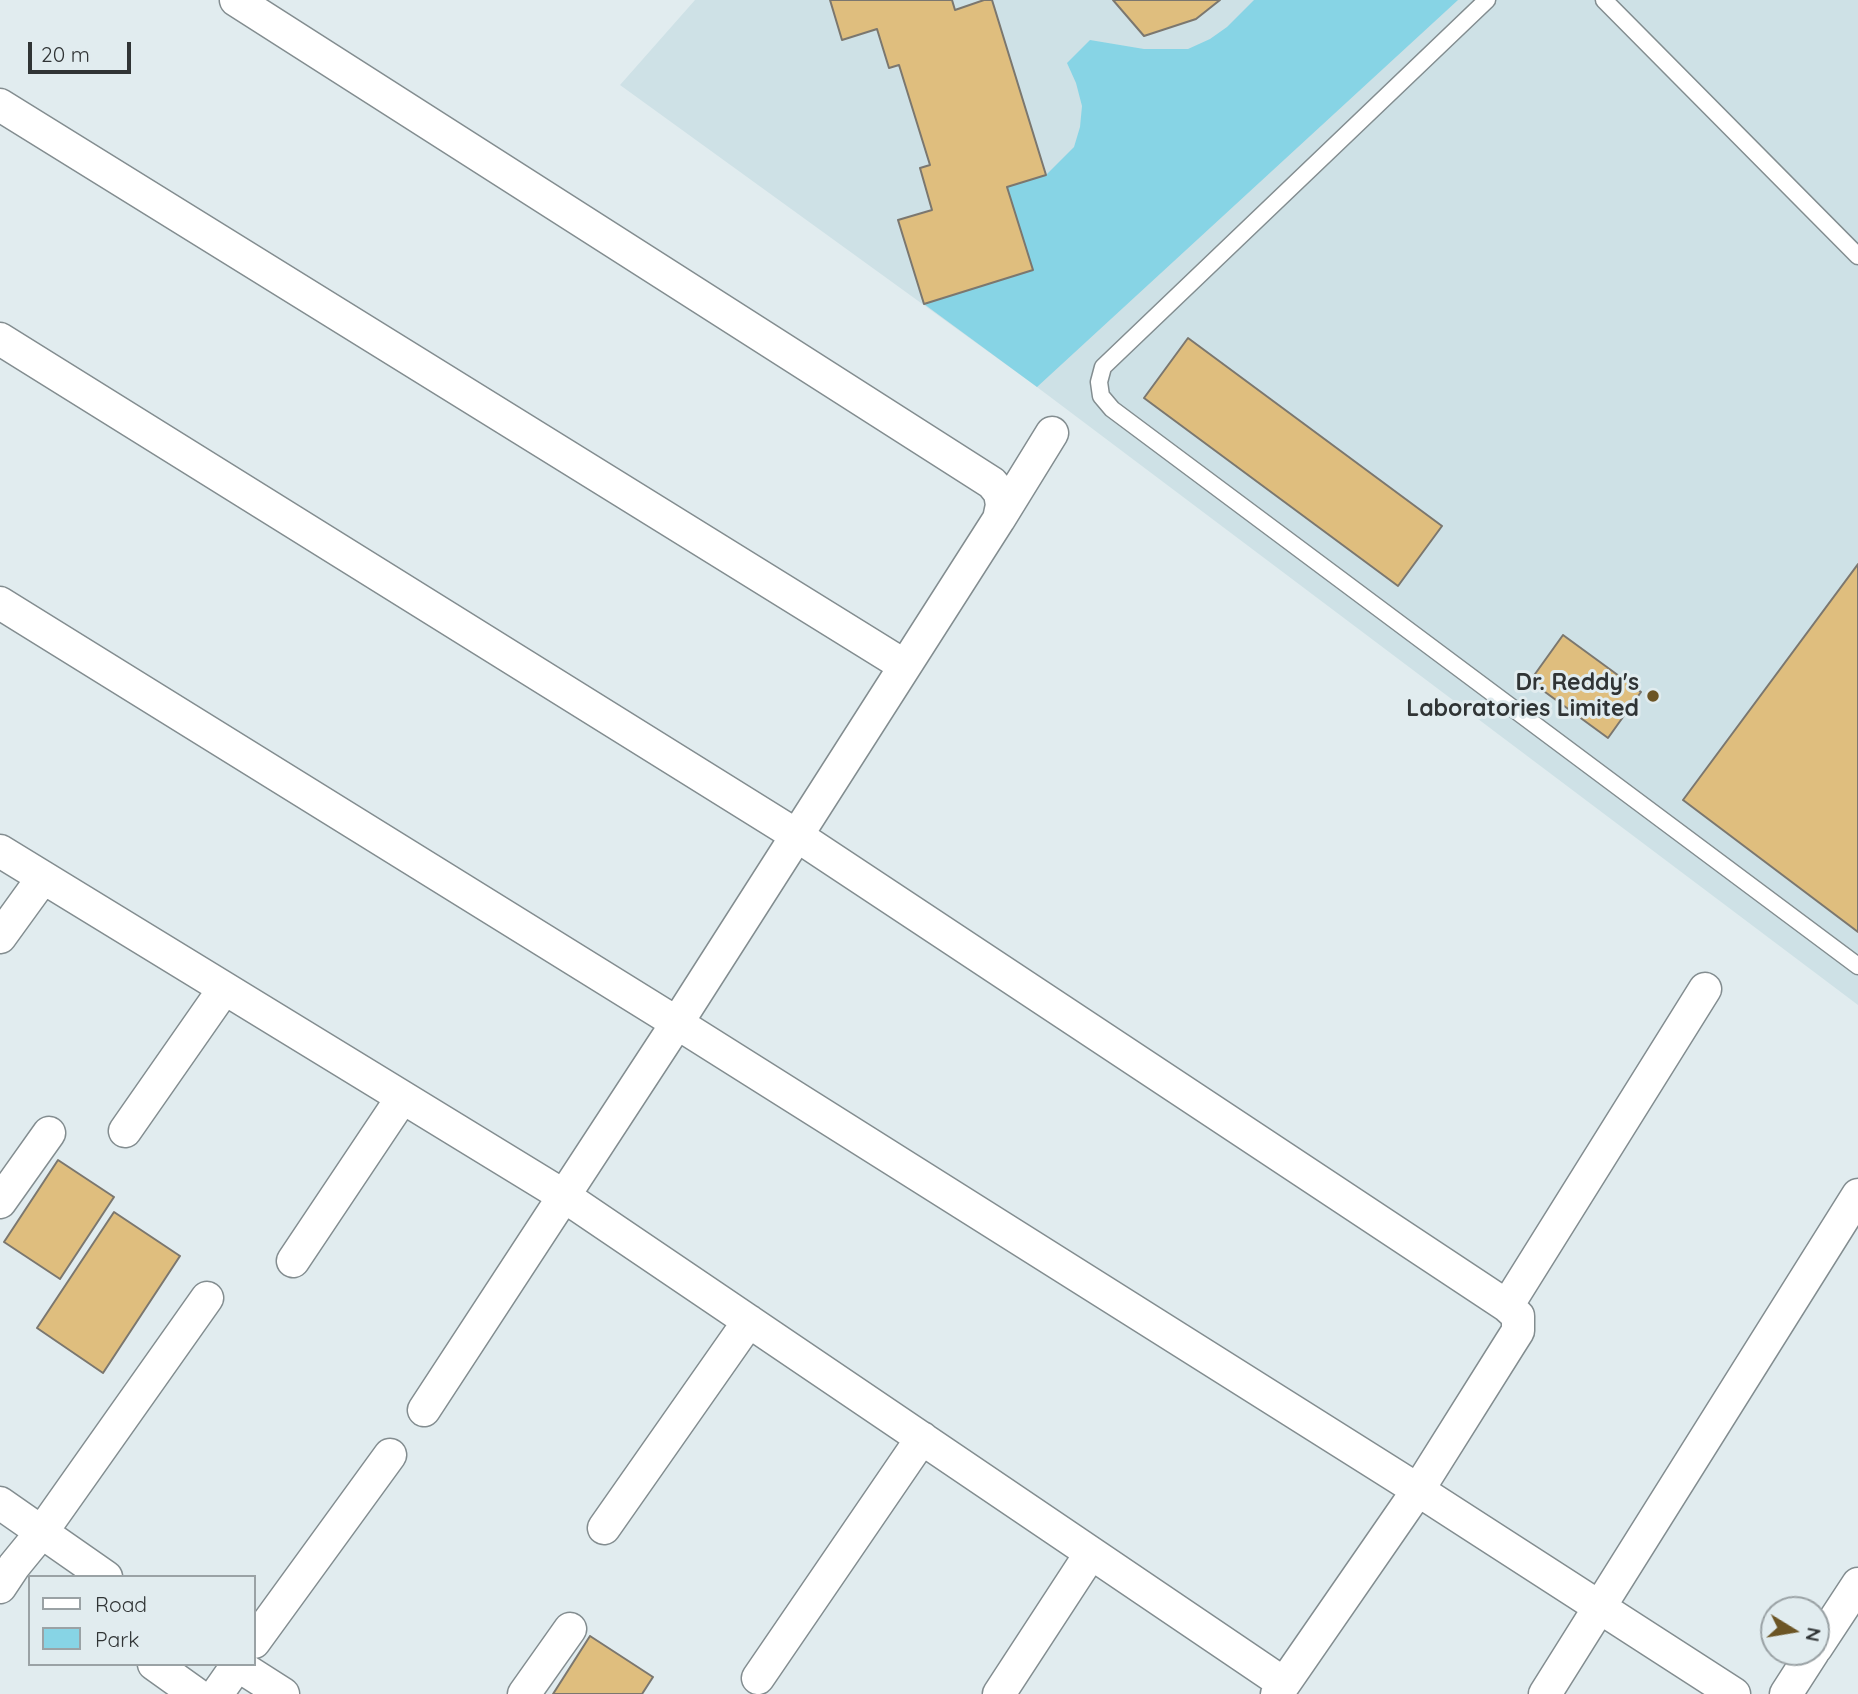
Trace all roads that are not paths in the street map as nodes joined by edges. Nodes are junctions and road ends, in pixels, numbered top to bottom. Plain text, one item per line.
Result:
1 (236, 0) edge
2 (1487, 0) edge
3 (1604, 0) edge
4 (0, 105) edge
5 (1858, 256) edge
6 (0, 339) edge
7 (1052, 433) dead end
8 (999, 519) junction
9 (0, 603) edge
10 (905, 666) junction
11 (796, 835) junction
12 (0, 851) edge
13 (42, 878) junction
14 (0, 937) edge
15 (1858, 966) edge
16 (224, 989) junction
17 (1705, 989) dead end
18 (677, 1023) junction
19 (402, 1098) junction
20 (125, 1131) dead end
21 (49, 1133) dead end
22 (1858, 1195) edge
23 (564, 1196) junction
24 (0, 1202) edge
25 (293, 1261) dead end
26 (207, 1298) dead end
27 (1507, 1306) junction
28 (749, 1321) junction
29 (424, 1410) dead end
30 (922, 1438) junction
31 (390, 1455) dead end
32 (1418, 1490) junction
33 (0, 1503) edge
34 (604, 1528) dead end
35 (41, 1533) junction
36 (1091, 1553) junction
37 (11, 1571) edge
38 (103, 1575) edge
39 (1858, 1584) edge
40 (1599, 1608) junction
41 (1830, 1627) edge
42 (570, 1629) dead end
43 (256, 1639) edge
44 (157, 1666) edge
45 (236, 1666) edge
46 (239, 1666) edge
47 (1804, 1666) edge
48 (758, 1678) dead end
49 (1280, 1688) edge
50 (196, 1694) edge
51 (218, 1694) edge
52 (283, 1694) edge
53 (524, 1694) edge
54 (999, 1694) edge
55 (1545, 1694) edge
56 (1734, 1694) edge
57 (1786, 1694) edge

1 - 8 street
2 - 15 lane
3 - 5 lane
4 - 10 street
6 - 11 street
7 - 8 street
8 - 10 street
9 - 18 street
10 - 11 street
11 - 18 street
11 - 27 street
12 - 13 street
13 - 14 street
13 - 16 street
16 - 19 street
16 - 20 street
17 - 27 street
18 - 23 street
18 - 32 street
19 - 23 street
19 - 25 street
21 - 24 street
22 - 40 street
23 - 28 street
23 - 29 street
26 - 35 street
27 - 32 street
28 - 30 street
28 - 34 street
30 - 36 street
30 - 48 street
31 - 43 street
32 - 40 street
32 - 49 street
33 - 35 street
35 - 37 street
35 - 38 street
36 - 49 street
36 - 54 street
39 - 41 street
40 - 55 street
40 - 56 street
42 - 53 street
44 - 50 street
45 - 51 street
46 - 52 street
47 - 57 street

